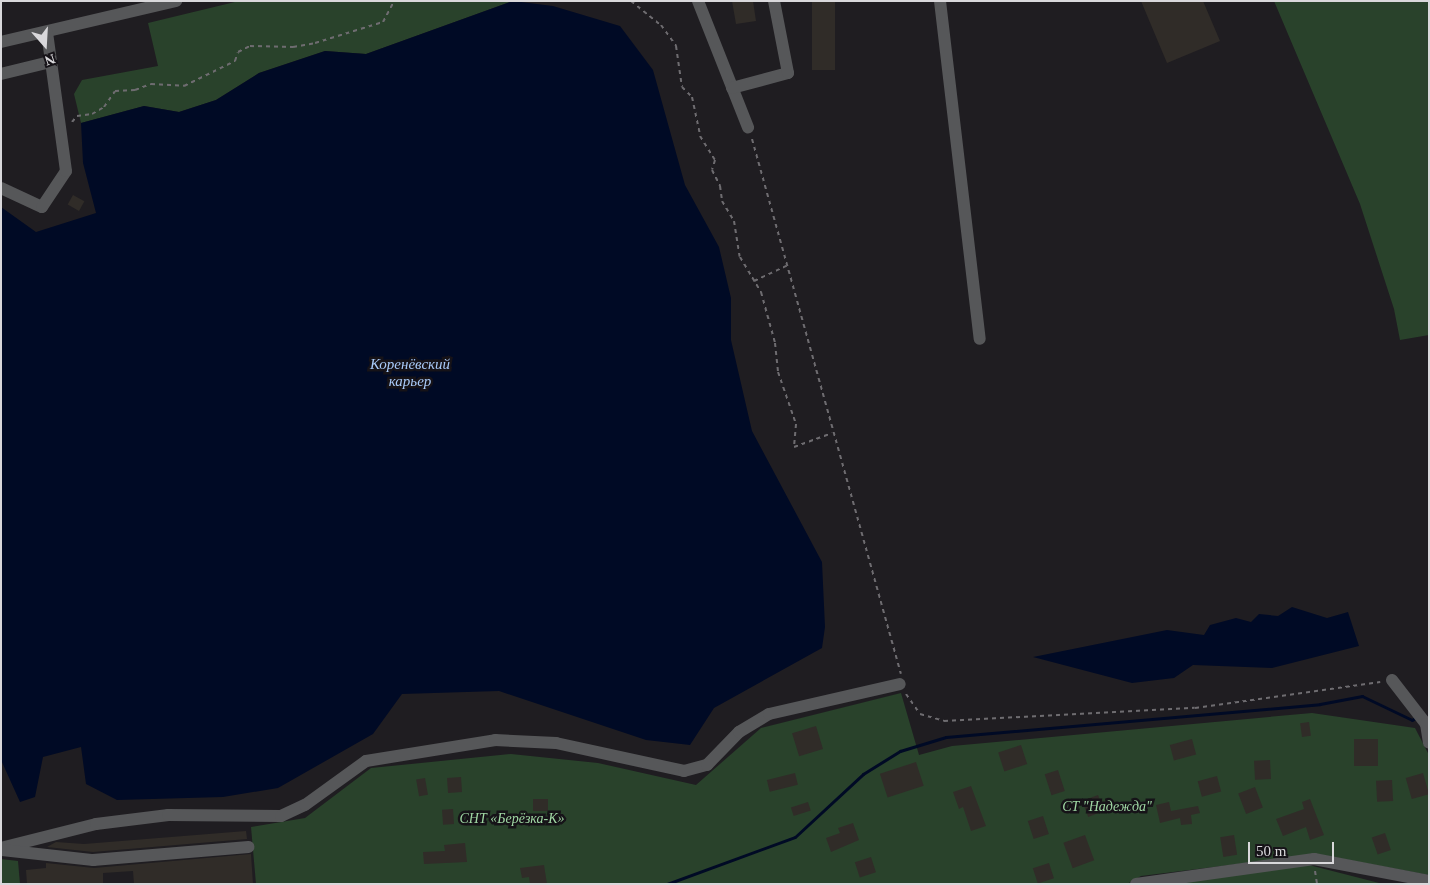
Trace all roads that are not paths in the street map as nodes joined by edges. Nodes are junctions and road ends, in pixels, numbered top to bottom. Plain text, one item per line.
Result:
1 (176, 1) edge
2 (698, 1) edge
3 (774, 1) edge
4 (940, 1) edge
5 (47, 32) junction
6 (1, 42) edge
7 (50, 62) junction
8 (1, 74) edge
9 (732, 88) junction
10 (748, 127) road end
11 (1, 188) edge
12 (980, 339) dead end
13 (1392, 680) road end
14 (900, 684) road end
15 (1429, 743) edge
16 (248, 847) dead end
17 (1, 849) edge
18 (1429, 881) edge
19 (1136, 884) edge

1 - 5 street
2 - 9 street
3 - 9 street
4 - 12 street
5 - 6 street
5 - 7 street
7 - 8 street
7 - 11 street
9 - 10 street
13 - 15 street
14 - 17 street
16 - 17 street
18 - 19 street

